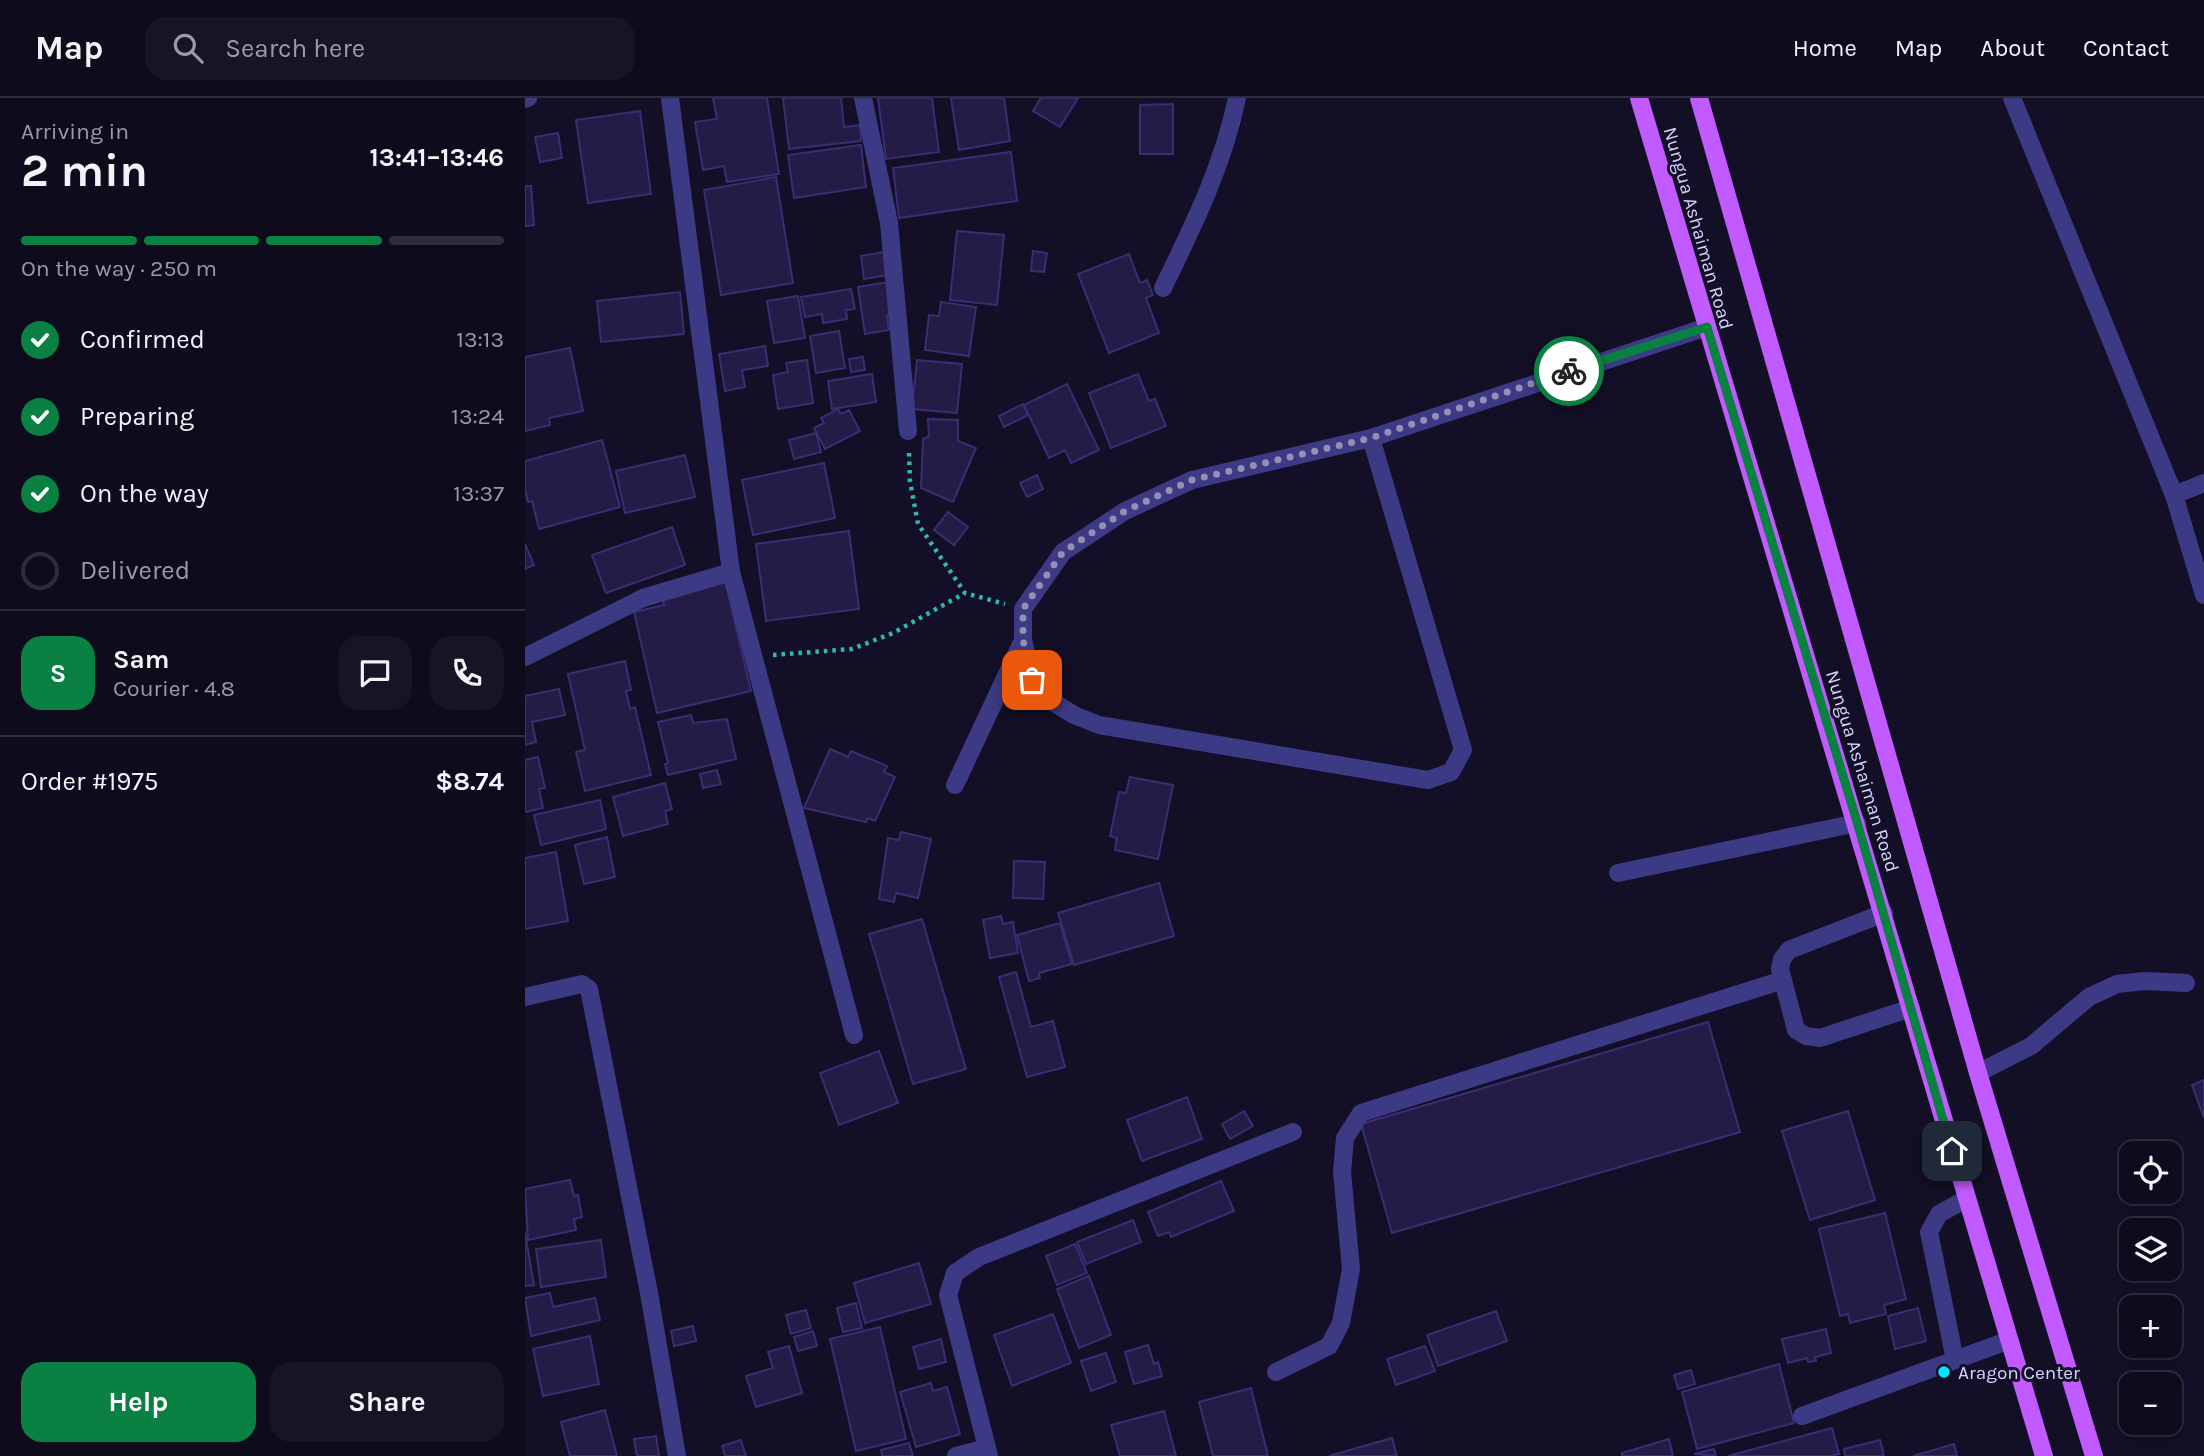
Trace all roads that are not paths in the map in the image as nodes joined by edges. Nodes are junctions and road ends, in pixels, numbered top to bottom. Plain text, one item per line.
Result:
1 (670, 98) edge
2 (863, 98) edge
3 (1237, 98) edge
4 (1639, 98) edge
5 (1699, 98) edge
6 (2012, 98) edge
7 (1163, 288) dead end
8 (1707, 327) junction
9 (908, 431) road end
10 (1371, 438) junction
11 (2204, 483) edge
12 (2174, 495) junction
13 (731, 572) junction
14 (2204, 595) edge
15 (1023, 640) junction
16 (525, 657) edge
17 (955, 785) dead end
18 (1857, 822) junction
19 (1618, 873) dead end
20 (1884, 914) junction
21 (1783, 980) junction
22 (2186, 983) dead end
23 (525, 997) edge
24 (1911, 1008) junction
25 (853, 1035) dead end
26 (1978, 1073) junction
27 (1293, 1132) dead end
28 (1966, 1199) junction
29 (2007, 1341) junction
30 (1955, 1360) junction
31 (1276, 1372) dead end
32 (1802, 1416) dead end
33 (988, 1452) edge
34 (677, 1456) edge
35 (955, 1456) edge
36 (2044, 1456) edge
37 (2094, 1456) edge

1 - 13 street
2 - 9 street
3 - 7 street
4 - 8 main road, Nungua Ashaiman Road
5 - 26 main road, Nungua Ashaiman Road
6 - 12 street
8 - 10 street
8 - 18 main road, Nungua Ashaiman Road
10 - 15 street
10 - 15 street
11 - 12 street
12 - 14 street
13 - 16 street
13 - 25 street
15 - 17 street
18 - 19 street
18 - 20 main road, Nungua Ashaiman Road
20 - 21 street
20 - 24 main road, Nungua Ashaiman Road
21 - 24 street
21 - 31 street
22 - 26 street
23 - 34 street
24 - 28 main road, Nungua Ashaiman Road
26 - 37 main road, Nungua Ashaiman Road
27 - 33 street
28 - 29 main road, Nungua Ashaiman Road
28 - 30 street
29 - 30 street
29 - 36 main road, Nungua Ashaiman Road
30 - 32 street
33 - 35 street

